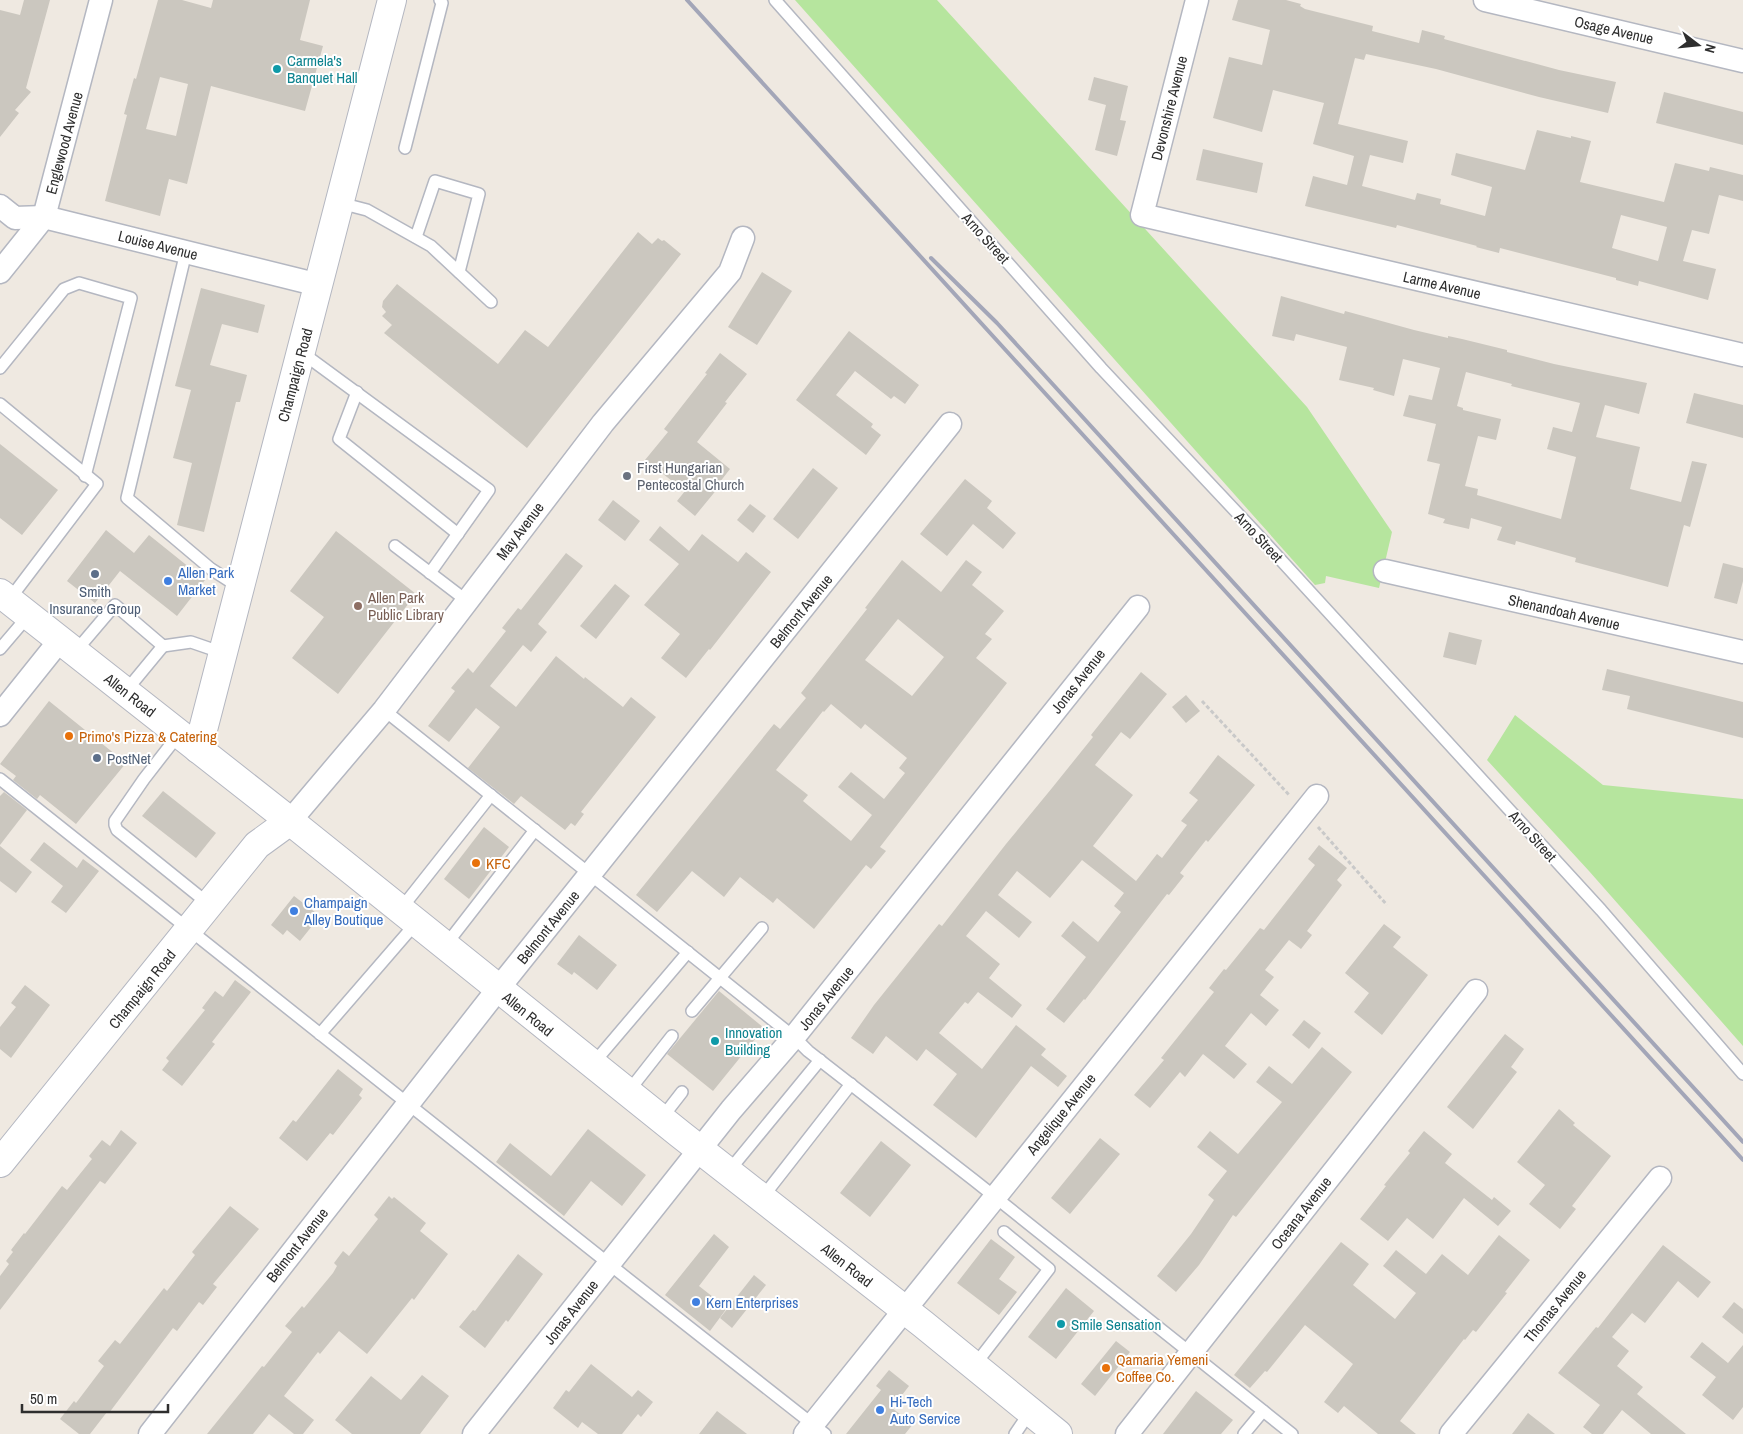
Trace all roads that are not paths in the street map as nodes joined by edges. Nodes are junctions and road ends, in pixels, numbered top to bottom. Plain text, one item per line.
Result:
1 (101, 0) edge
2 (392, 0) edge
3 (440, 0) edge
4 (775, 0) edge
5 (1197, 0) edge
6 (1486, 0) edge
7 (1743, 61) edge
8 (405, 148) dead end
9 (340, 203) junction
10 (0, 206) edge
11 (1142, 215) joint
12 (44, 217) junction
13 (416, 237) junction
14 (743, 238) dead end
15 (186, 252) junction
16 (0, 272) edge
17 (459, 272) junction
18 (318, 285) junction
19 (491, 302) dead end
20 (301, 352) junction
21 (1743, 355) edge
22 (0, 368) edge
23 (357, 392) junction
24 (0, 404) edge
25 (950, 424) dead end
26 (85, 476) junction
27 (458, 534) junction
28 (395, 546) dead end
29 (1385, 571) dead end
30 (430, 573) junction
31 (240, 588) junction
32 (467, 601) junction
33 (13, 603) edge
34 (1138, 607) dead end
35 (67, 646) junction
36 (163, 646) junction
37 (0, 649) edge
38 (1743, 652) edge
39 (223, 653) junction
40 (125, 692) junction
41 (384, 710) junction
42 (0, 715) edge
43 (189, 742) junction
44 (0, 779) edge
45 (491, 795) junction
46 (1317, 796) dead end
47 (290, 821) junction
48 (535, 830) junction
49 (590, 874) junction
50 (210, 905) junction
51 (408, 916) junction
52 (762, 928) dead end
53 (190, 930) junction
54 (445, 946) junction
55 (688, 952) junction
56 (720, 979) junction
57 (498, 989) junction
58 (1476, 991) dead end
59 (692, 1012) dead end
60 (320, 1034) junction
61 (672, 1036) dead end
62 (794, 1037) junction
63 (820, 1060) junction
64 (592, 1065) junction
65 (1743, 1074) edge
66 (851, 1084) junction
67 (627, 1092) junction
68 (682, 1092) dead end
69 (408, 1103) junction
70 (661, 1119) junction
71 (700, 1149) junction
72 (0, 1164) edge
73 (728, 1172) junction
74 (1660, 1178) dead end
75 (994, 1197) junction
76 (762, 1198) junction
77 (1004, 1232) dead end
78 (609, 1264) junction
79 (904, 1310) junction
80 (1190, 1354) junction
81 (974, 1366) junction
82 (1263, 1412) junction
83 (1023, 1423) edge
84 (814, 1431) edge
85 (150, 1434) edge
86 (474, 1434) edge
87 (1058, 1434) edge
88 (1127, 1434) edge
89 (1244, 1434) edge
90 (1292, 1434) edge
91 (1451, 1434) edge

1 - 12 street, Englewood Avenue
2 - 9 main road, Champaign Road
3 - 8 lane
4 - 65 lane, Arno Street
5 - 11 street, Devonshire Avenue
6 - 7 street, Osage Avenue
9 - 13 lane
9 - 18 main road, Champaign Road
10 - 12 street, Louise Avenue
11 - 21 street, Larme Avenue
12 - 15 street, Louise Avenue
12 - 16 street, Englewood Avenue
13 - 17 lane
13 - 17 lane
14 - 32 street, May Avenue
15 - 18 street, Louise Avenue
15 - 31 lane
17 - 19 lane
18 - 20 main road, Champaign Road
20 - 23 lane
20 - 31 main road, Champaign Road
22 - 26 lane
23 - 27 lane
23 - 27 lane
24 - 26 lane
25 - 49 street, Belmont Avenue
26 - 33 lane
27 - 30 lane
28 - 30 lane
29 - 38 street, Shenandoah Avenue
30 - 32 lane
31 - 39 main road, Champaign Road
32 - 41 street, May Avenue
33 - 35 main road, Allen Road
33 - 37 lane
34 - 62 street, Jonas Avenue
35 - 36 lane
35 - 40 main road, Allen Road
35 - 42 street
36 - 39 lane
36 - 40 lane
39 - 43 main road, Champaign Road
40 - 43 main road, Allen Road
41 - 45 lane
41 - 47 street, May Avenue
43 - 47 main road, Allen Road
43 - 50 lane
44 - 53 lane
45 - 48 lane
45 - 51 lane
46 - 75 street, Angelique Avenue
47 - 50 main road, Champaign Road
47 - 51 main road, Allen Road
48 - 49 lane
48 - 54 lane
49 - 55 lane
49 - 57 street, Belmont Avenue
50 - 53 main road, Champaign Road
51 - 54 main road, Allen Road
51 - 60 lane
52 - 56 lane
53 - 60 lane
53 - 72 main road, Champaign Road
54 - 57 main road, Allen Road
55 - 56 lane
55 - 64 lane
56 - 59 lane
56 - 62 lane
57 - 64 main road, Allen Road
57 - 69 street, Belmont Avenue
58 - 80 street, Oceana Avenue
60 - 69 lane
61 - 67 lane
62 - 63 lane
62 - 71 street, Jonas Avenue
63 - 66 lane
63 - 73 lane
64 - 67 main road, Allen Road
66 - 75 lane
66 - 76 lane
67 - 70 main road, Allen Road
68 - 70 lane
69 - 78 lane
69 - 85 street, Belmont Avenue
70 - 71 main road, Allen Road
71 - 73 main road, Allen Road
71 - 78 street, Jonas Avenue
73 - 76 main road, Allen Road
74 - 91 street, Thomas Avenue
75 - 79 street, Angelique Avenue
75 - 80 lane
76 - 79 main road, Allen Road
77 - 81 lane
78 - 84 lane
78 - 86 street, Jonas Avenue
79 - 81 main road, Allen Road
79 - 84 street, Angelique Avenue
80 - 82 lane
80 - 88 street, Oceana Avenue
81 - 83 main road, Allen Road
82 - 89 lane
82 - 90 lane
83 - 87 main road, Allen Road

